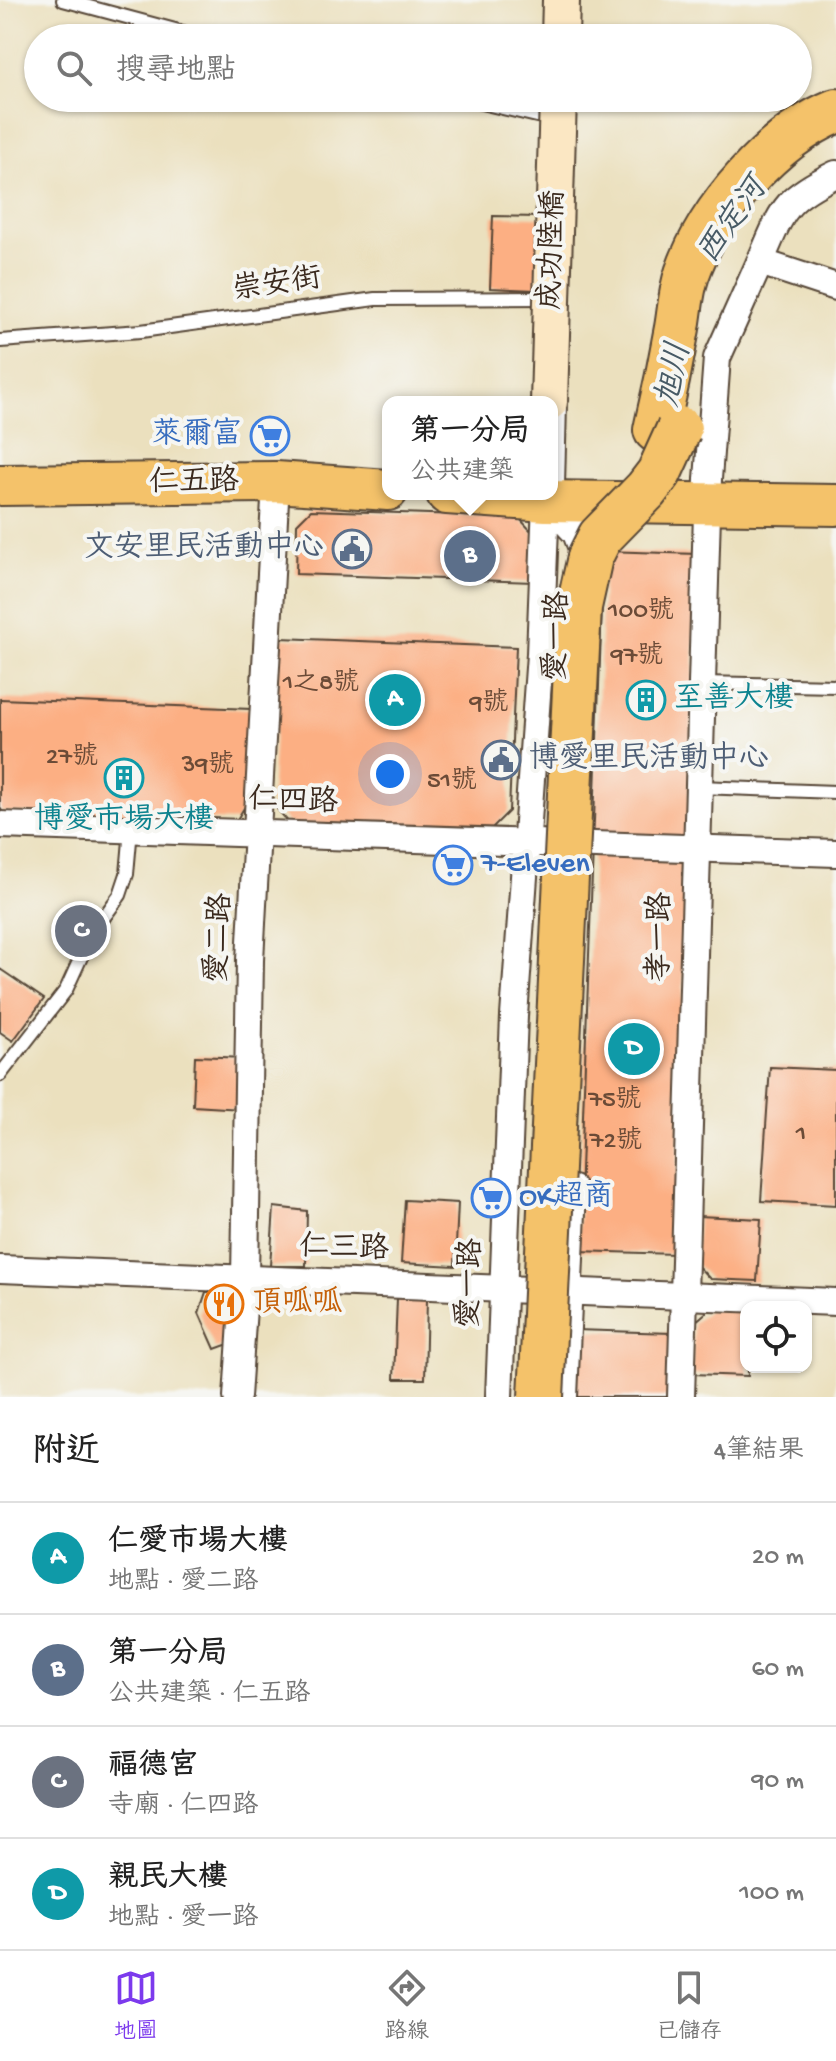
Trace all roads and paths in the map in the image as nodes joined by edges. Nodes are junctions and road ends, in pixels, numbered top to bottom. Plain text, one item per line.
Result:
1 (63, 0) edge
2 (550, 0) edge
3 (561, 0) edge
4 (571, 0) edge
5 (153, 24) edge
6 (549, 24) edge
7 (560, 24) edge
8 (572, 24) edge
9 (836, 111) edge
10 (559, 114) edge
11 (836, 141) edge
12 (836, 174) edge
13 (569, 204) dead end
14 (760, 262) junction
15 (836, 287) edge
16 (544, 298) junction
17 (561, 299) junction
18 (0, 341) edge
19 (538, 396) edge
20 (549, 396) edge
21 (276, 482) junction
22 (0, 485) edge
23 (558, 485) edge
24 (382, 490) edge
25 (706, 495) junction
26 (558, 496) edge
27 (547, 500) edge
28 (551, 500) edge
29 (836, 505) edge
30 (701, 683) junction
31 (836, 686) edge
32 (699, 787) junction
33 (836, 792) edge
34 (0, 825) edge
35 (131, 829) junction
36 (259, 834) junction
37 (526, 842) junction
38 (584, 845) junction
39 (696, 848) junction
40 (836, 853) edge
41 (0, 1075) edge
42 (0, 1269) edge
43 (245, 1278) junction
44 (504, 1289) junction
45 (569, 1292) junction
46 (684, 1297) junction
47 (836, 1302) edge
48 (237, 1397) edge
49 (499, 1397) edge
50 (527, 1397) edge
51 (541, 1397) edge
52 (564, 1397) edge
53 (681, 1397) edge

1 - 5 lane
2 - 6 lane
3 - 7 street
4 - 8 lane
9 - 50 highway
10 - 16 lane
10 - 20 street, 成功陸橋, bridge
11 - 51 highway, bridge
12 - 14 street, 孝一路
13 - 17 lane
14 - 15 street
14 - 25 street, 孝一路
16 - 17 lane, 崇安街
16 - 18 lane, 崇安街
16 - 19 lane
17 - 23 lane
21 - 22 main road, 仁五路
21 - 24 main road, 仁五路
21 - 36 street, 愛二路
25 - 26 main road
25 - 29 main road
25 - 30 street, 孝一路
27 - 37 street, 愛一路
28 - 38 street, 愛一路
30 - 31 lane
30 - 32 street, 孝一路
32 - 33 lane
32 - 39 street, 孝一路
34 - 35 street, 仁四路
35 - 36 street, 仁四路
35 - 41 lane
36 - 37 street, 仁四路
36 - 43 street, 愛二路
37 - 38 street, 仁四路
37 - 44 street, 愛一路
38 - 39 street, 仁四路
38 - 45 street, 愛一路
39 - 40 street, 仁四路
39 - 46 street, 孝一路
42 - 43 street, 仁三路
43 - 44 street, 仁三路
43 - 48 street, 愛二路
44 - 45 street, 仁三路
44 - 49 street, 愛一路
45 - 46 street, 仁三路
45 - 52 street, 愛一路
46 - 47 street, 仁三路
46 - 53 street, 孝一路

